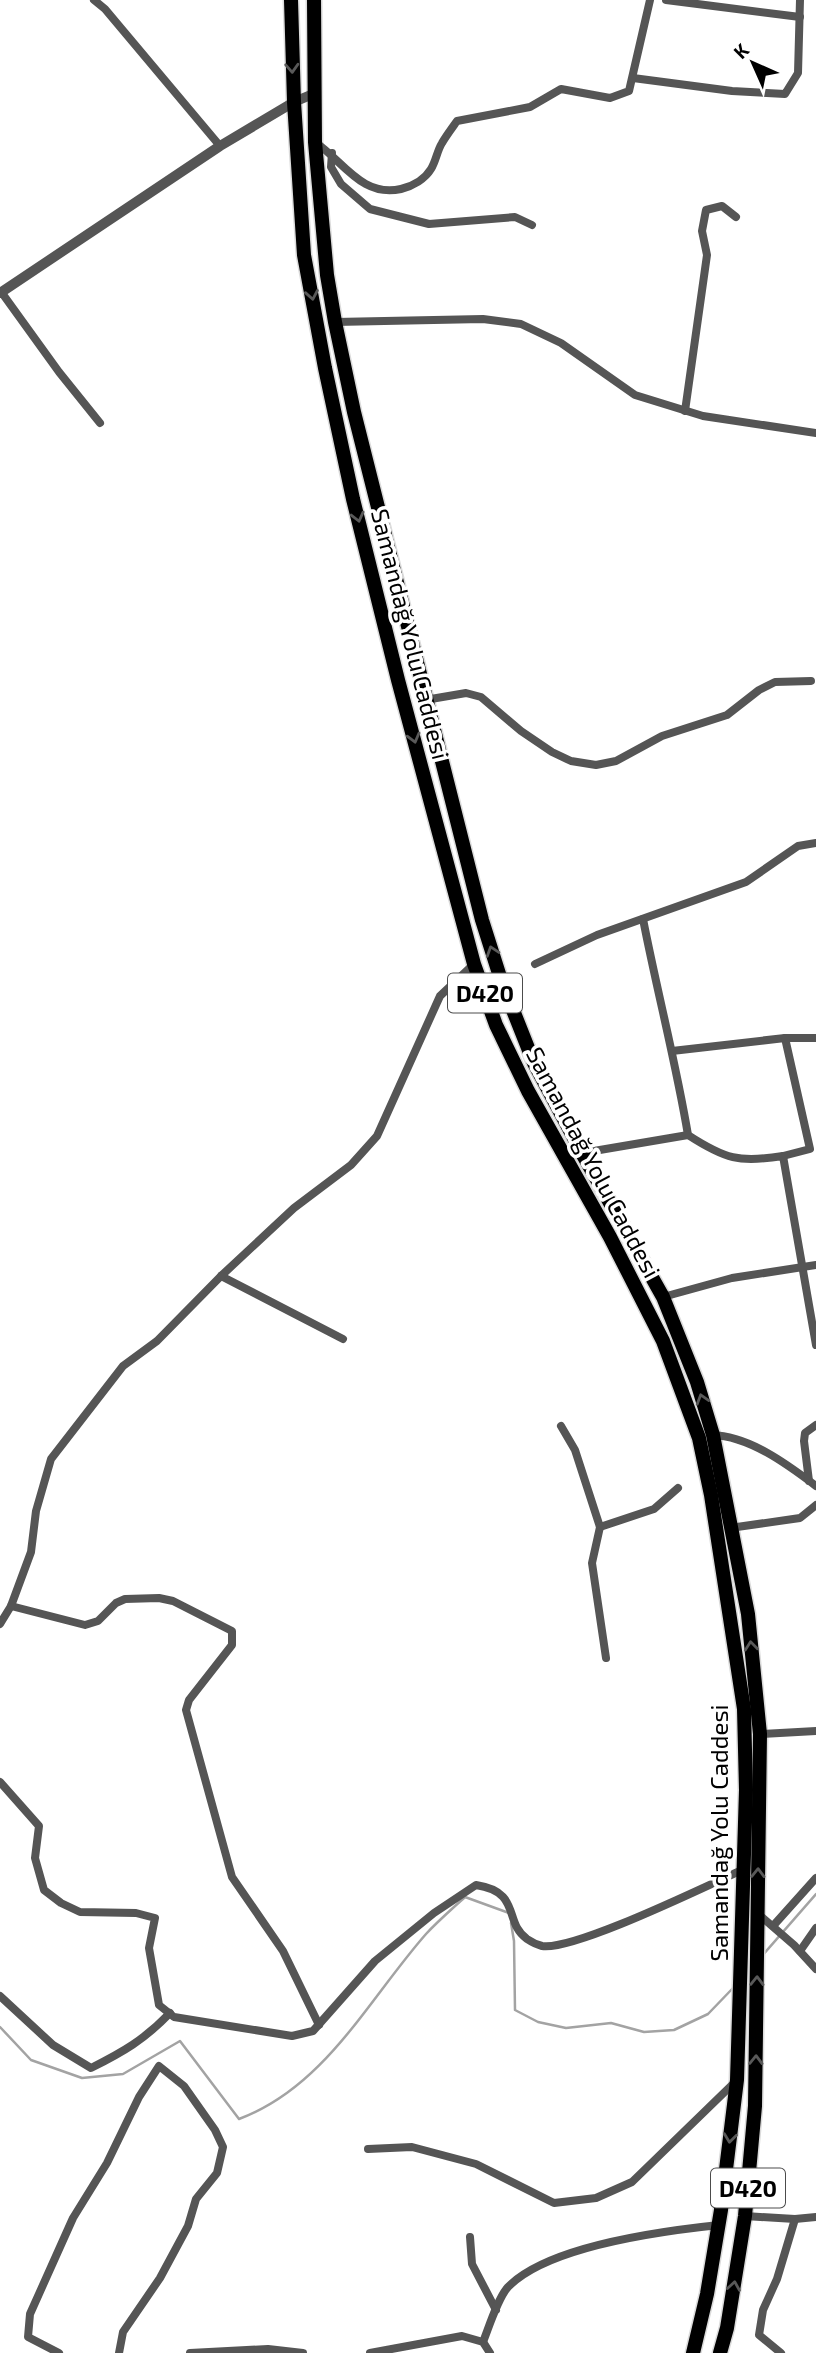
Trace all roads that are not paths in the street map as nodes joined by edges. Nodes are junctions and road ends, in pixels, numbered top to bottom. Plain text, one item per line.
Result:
1 (94, 0) edge
2 (291, 0) edge
3 (314, 0) edge
4 (650, 0) edge
5 (666, 0) edge
6 (800, 0) edge
7 (800, 17) junction
8 (633, 78) junction
9 (313, 94) junction
10 (293, 102) junction
11 (316, 142) junction
12 (220, 146) junction
13 (332, 153) junction
14 (736, 217) dead end
15 (532, 225) dead end
16 (1, 293) edge
17 (335, 322) junction
18 (685, 411) junction
19 (100, 423) dead end
20 (816, 433) edge
21 (811, 681) dead end
22 (425, 700) junction
23 (816, 843) edge
24 (643, 919) junction
25 (474, 964) junction
26 (535, 964) dead end
27 (785, 1038) junction
28 (816, 1038) edge
29 (672, 1051) junction
30 (688, 1135) junction
31 (582, 1153) junction
32 (783, 1156) junction
33 (816, 1265) edge
34 (801, 1268) junction
35 (221, 1276) junction
36 (663, 1297) junction
37 (343, 1339) dead end
38 (816, 1345) edge
39 (816, 1425) edge
40 (561, 1426) dead end
41 (706, 1436) junction
42 (813, 1484) edge
43 (678, 1488) dead end
44 (816, 1505) edge
45 (600, 1527) junction
46 (730, 1528) junction
47 (11, 1606) junction
48 (0, 1624) edge
49 (606, 1658) dead end
50 (816, 1731) edge
51 (760, 1734) junction
52 (0, 1782) edge
53 (742, 1870) junction
54 (816, 1878) edge
55 (757, 1913) junction
56 (775, 1928) junction
57 (816, 1928) edge
58 (800, 1951) junction
59 (816, 1969) edge
60 (0, 1996) edge
61 (170, 2013) junction
62 (319, 2025) junction
63 (737, 2080) junction
64 (368, 2149) dead end
65 (745, 2216) junction
66 (816, 2217) edge
67 (795, 2219) junction
68 (719, 2225) junction
69 (470, 2237) dead end
70 (496, 2310) junction
71 (483, 2342) junction
72 (59, 2353) edge
73 (119, 2353) edge
74 (190, 2353) edge
75 (303, 2353) edge
76 (370, 2353) edge
77 (490, 2353) edge
78 (694, 2353) edge
79 (720, 2353) edge
80 (781, 2353) edge

1 - 12 street
2 -> 10 highway, Samandağ Yolu Caddesi / D420
3 - 9 highway, Samandağ Yolu Caddesi / D420
4 - 8 street
5 - 7 street
6 - 7 street
7 - 8 street
8 - 13 street
9 - 10 street
9 - 11 highway, Samandağ Yolu Caddesi / D420
10 - 12 street
10 -> 25 highway, Samandağ Yolu Caddesi / D420
11 - 13 street
11 - 17 highway, Samandağ Yolu Caddesi / D420
12 - 16 street
13 - 15 street
14 - 18 street
16 - 19 street
17 - 18 street
17 - 22 highway, Samandağ Yolu Caddesi / D420
18 - 20 street
21 - 22 street
31 -> 22 highway, Samandağ Yolu Caddesi / D420
23 - 24 street
24 - 26 street
24 - 29 street
25 - 35 street
25 - 41 highway, Samandağ Yolu Caddesi / D420
27 - 28 street
27 - 29 street
27 - 32 street
29 - 30 street
30 - 31 street
30 - 32 street
31 - 36 highway, Samandağ Yolu Caddesi / D420
32 - 34 street
33 - 34 street
34 - 36 street
34 - 38 street
35 - 37 street
35 - 47 street
41 -> 36 highway, Samandağ Yolu Caddesi / D420
39 - 42 street
40 - 45 street
41 - 42 street
41 - 46 highway, Samandağ Yolu Caddesi / D420
41 - 53 highway, Samandağ Yolu Caddesi / D420
43 - 45 street
44 - 46 street
45 - 49 street
51 -> 46 highway, Samandağ Yolu Caddesi / D420
47 - 48 street
47 - 62 street
50 - 51 street
55 -> 51 highway, Samandağ Yolu Caddesi / D420
52 - 61 street
53 - 62 street
53 - 63 highway, Samandağ Yolu Caddesi / D420
54 - 56 street
55 - 56 street
65 -> 55 highway, Samandağ Yolu Caddesi / D420
56 - 58 street
57 - 58 street
58 - 59 street
60 - 61 street
61 - 62 street
63 - 64 street
63 -> 68 highway, Samandağ Yolu Caddesi / D420
65 - 67 street
79 -> 65 highway, Samandağ Yolu Caddesi / D420
66 - 67 street
67 - 80 street
68 - 70 street
68 - 78 highway, Samandağ Yolu Caddesi / D420
69 - 70 street
70 - 71 street
71 - 76 street
71 - 77 street
72 - 73 street
74 - 75 street

